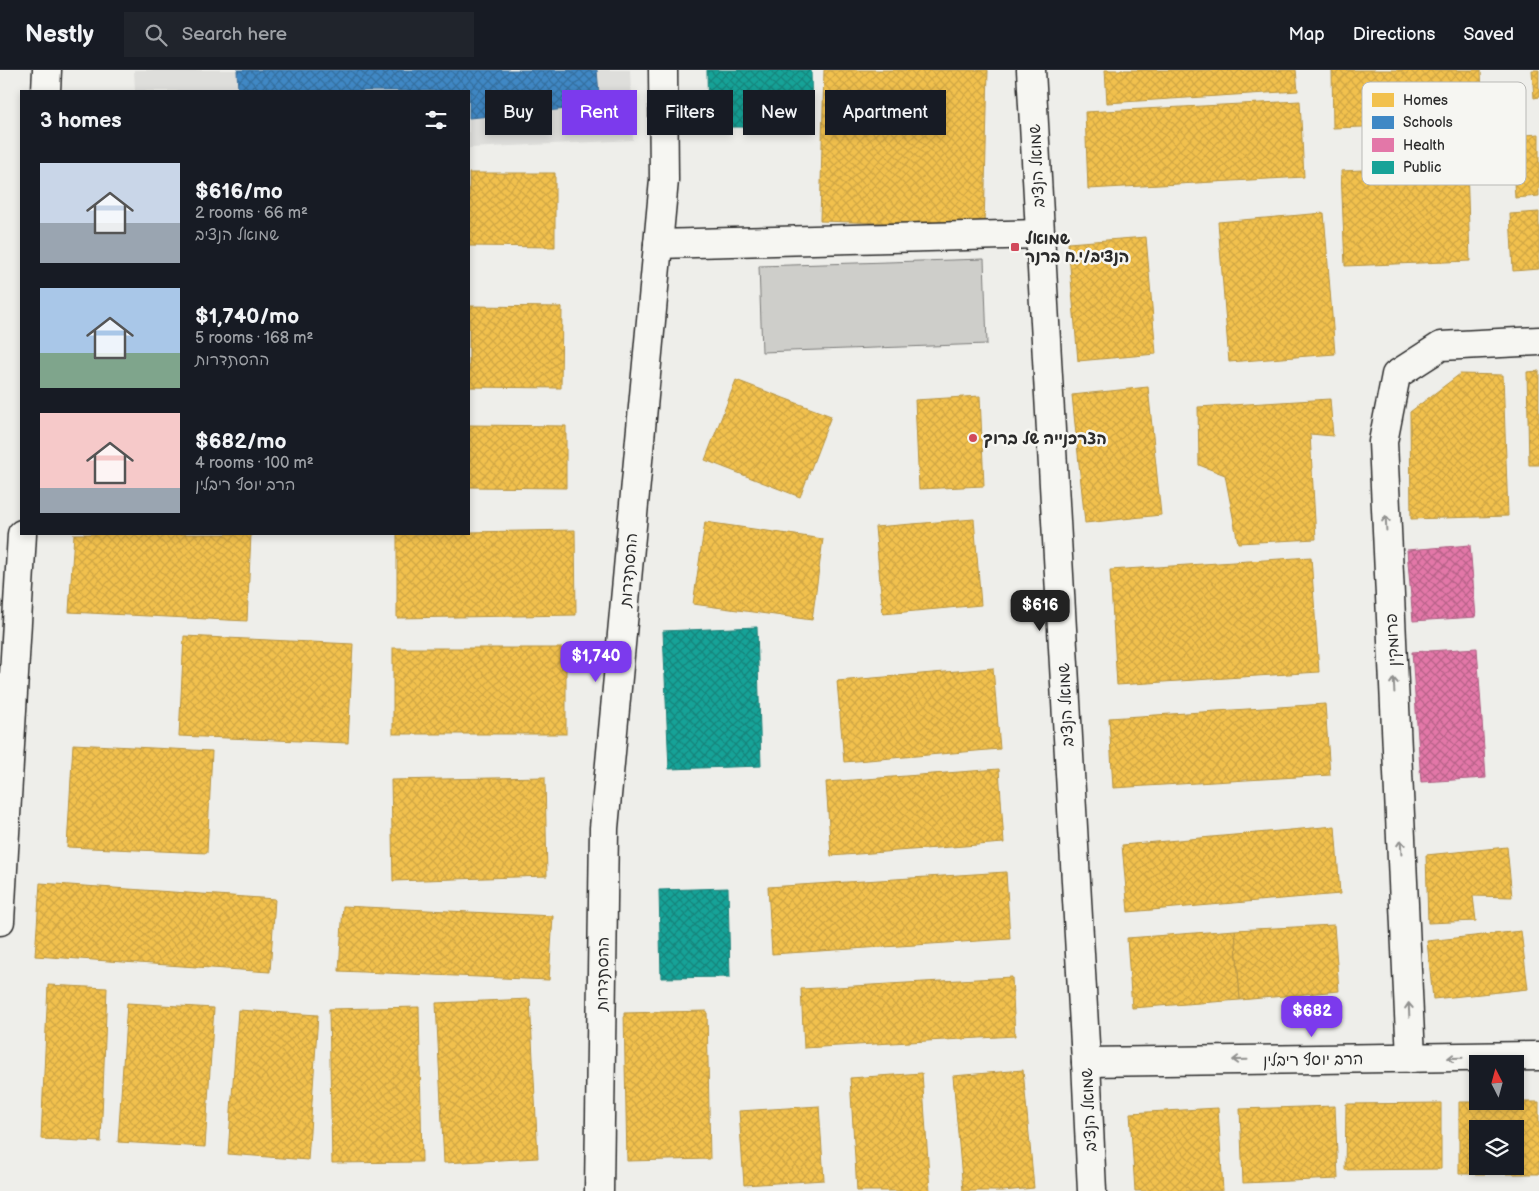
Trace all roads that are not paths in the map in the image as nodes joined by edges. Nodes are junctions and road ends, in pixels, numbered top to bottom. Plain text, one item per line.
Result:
1 (47, 70) edge
2 (664, 70) edge
3 (1031, 70) edge
4 (46, 90) edge
5 (1040, 234) junction
6 (658, 244) junction
7 (1539, 342) edge
8 (22, 535) edge
9 (8, 619) edge
10 (0, 921) edge
11 (1539, 1056) edge
12 (1411, 1058) junction
13 (1086, 1062) junction
14 (599, 1191) edge
15 (1092, 1191) edge

1 - 4 street
2 - 6 street, ההסתדרות
3 - 5 street, שמואל הנציב
5 - 6 street
5 - 13 street, שמואל הנציב
6 - 14 street, ההסתדרות
12 -> 7 street, פרומקין
8 - 9 street
9 - 10 street
11 -> 12 street, הרב יוסף ריבלין
12 -> 13 street, הרב יוסף ריבלין
13 - 15 street, שמואל הנציב

